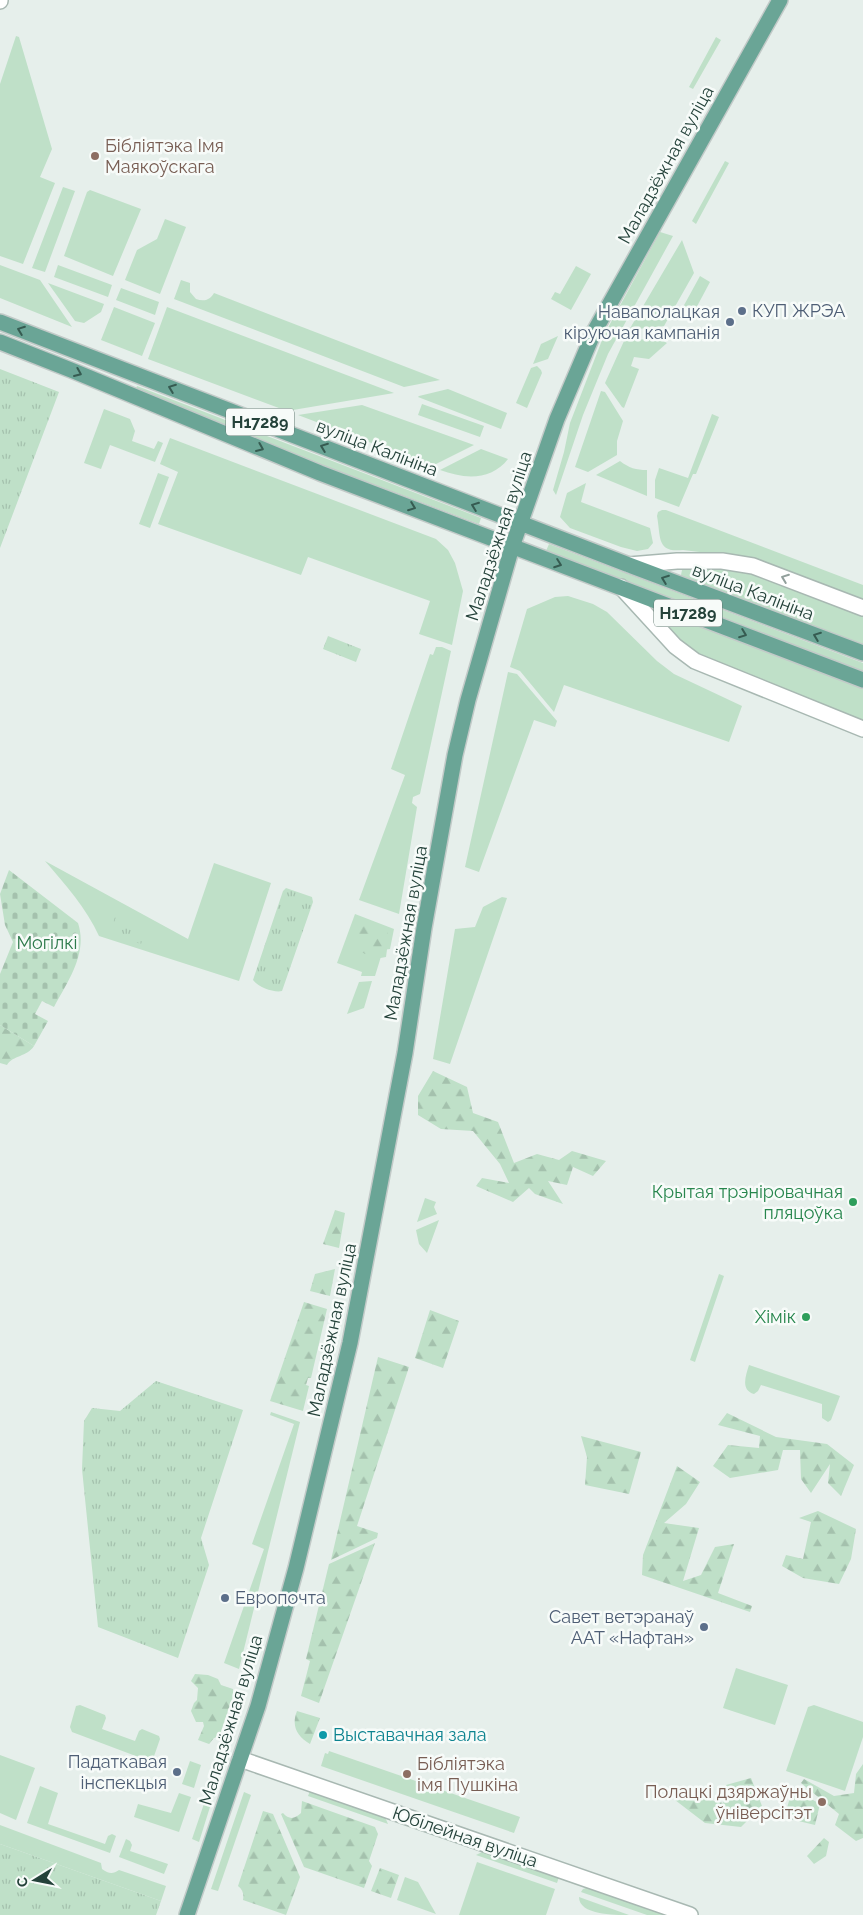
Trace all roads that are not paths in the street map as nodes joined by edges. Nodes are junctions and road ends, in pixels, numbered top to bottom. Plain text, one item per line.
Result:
1 (780, 0) edge
2 (0, 322) edge
3 (0, 342) edge
4 (521, 524) junction
5 (512, 547) junction
6 (629, 565) junction
7 (621, 587) junction
8 (863, 608) edge
9 (679, 609) junction
10 (664, 634) junction
11 (863, 653) edge
12 (863, 680) edge
13 (863, 729) edge
14 (240, 1759) junction
15 (187, 1915) edge
16 (690, 1915) edge

1 - 4 main road, Маладзёжная вуліца
4 -> 2 main road, вуліца Калініна / Н17289
3 -> 5 main road, Н17289
4 - 5 main road, Маладзёжная вуліца
4 - 6 main road, вуліца Калініна / Н17289
5 -> 7 main road, Н17289
5 - 14 main road, Маладзёжная вуліца
8 -> 6 street, вуліца Калініна
11 -> 6 main road, вуліца Калініна / Н17289
7 - 9 main road, Н17289
7 - 10 street
9 - 10 street
9 -> 12 main road, Н17289
10 - 13 street
14 - 15 main road, Маладзёжная вуліца
14 - 16 street, Юбілейная вуліца

